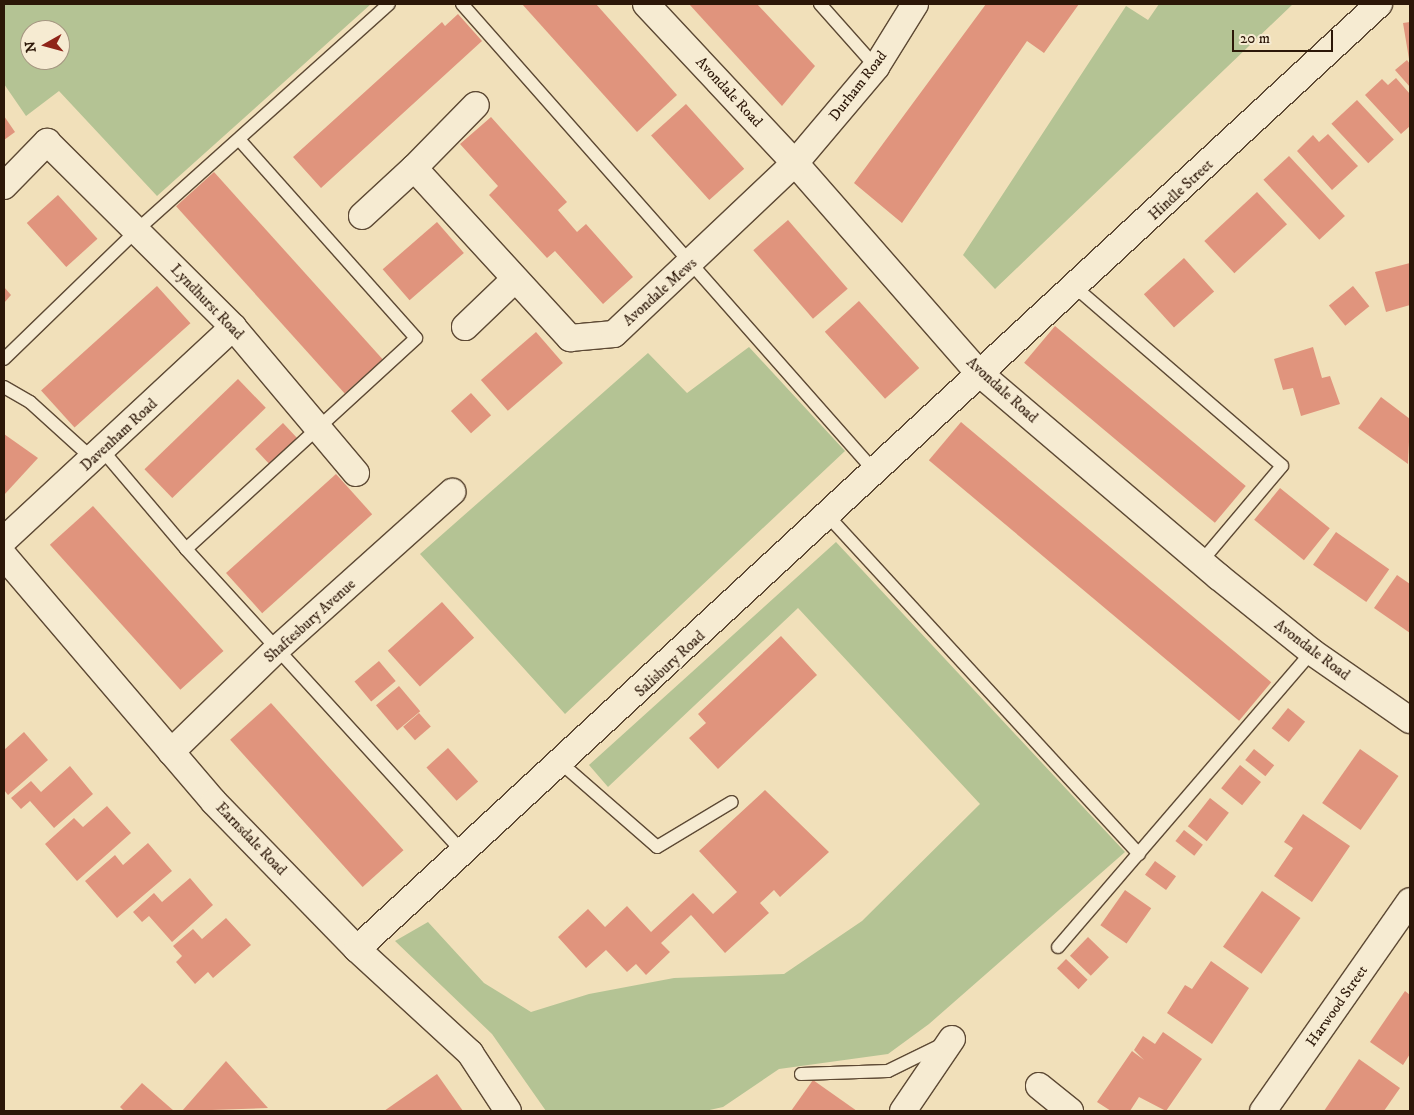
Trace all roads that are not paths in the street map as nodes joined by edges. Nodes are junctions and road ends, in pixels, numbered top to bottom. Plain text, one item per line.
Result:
1 (389, 4) edge
2 (462, 4) edge
3 (646, 4) edge
4 (820, 4) edge
5 (914, 4) edge
6 (1379, 4) edge
7 (876, 67) junction
8 (476, 105) dead end
9 (239, 139) junction
10 (795, 163) junction
11 (414, 168) junction
12 (4, 186) edge
13 (362, 216) dead end
14 (137, 230) junction
15 (692, 262) junction
16 (515, 279) junction
17 (1076, 288) junction
18 (233, 327) junction
19 (465, 327) dead end
20 (4, 359) edge
21 (978, 372) junction
22 (4, 387) edge
23 (316, 429) junction
24 (98, 455) junction
25 (356, 473) dead end
26 (876, 473) junction
27 (452, 492) dead end
28 (829, 517) junction
29 (4, 540) edge
30 (186, 549) junction
31 (4, 556) edge
32 (1201, 562) junction
33 (276, 650) junction
34 (1312, 652) junction
35 (1410, 720) edge
36 (171, 752) junction
37 (562, 764) junction
38 (732, 802) dead end
39 (464, 853) junction
40 (1138, 854) junction
41 (1410, 901) edge
42 (1058, 947) dead end
43 (357, 949) junction
44 (952, 1039) joint
45 (801, 1074) dead end
46 (1039, 1086) dead end
47 (508, 1111) edge
48 (903, 1111) edge
49 (1070, 1111) edge
50 (1263, 1111) edge

1 - 9 lane
2 - 15 lane
3 - 10 street, Avondale Road
4 - 7 lane
5 - 7 street, Durham Road
6 - 17 street, Hindle Street
7 - 10 street, Durham Road
8 - 11 street
9 - 14 lane
9 - 23 lane
10 - 15 street, Avondale Mews
10 - 21 street, Avondale Road
11 - 13 street
11 - 16 street, Avondale Mews
12 - 14 street, Lyndhurst Road
14 - 18 street, Lyndhurst Road
14 - 20 lane
15 - 16 street, Avondale Mews
15 - 26 lane
16 - 19 street
17 - 21 street, Hindle Street
17 - 32 lane
18 - 23 street, Lyndhurst Road
18 - 24 street, Davenham Road
21 - 26 street, Salisbury Road
21 - 32 street, Avondale Road
22 - 24 lane
23 - 25 street, Lyndhurst Road
23 - 30 lane
24 - 29 street, Davenham Road
24 - 30 lane
26 - 28 street, Salisbury Road
27 - 33 street, Shaftesbury Avenue
28 - 37 street, Salisbury Road
28 - 40 lane
30 - 33 lane
31 - 36 street, Earnsdale Road
32 - 34 street, Avondale Road
33 - 36 street, Shaftesbury Avenue
33 - 39 lane
34 - 35 street, Avondale Road
34 - 40 lane
36 - 43 street, Earnsdale Road
37 - 38 lane
37 - 39 street, Salisbury Road
39 - 43 street, Salisbury Road
40 - 42 lane
41 - 50 street, Harwood Street
43 - 47 street, Earnsdale Road
44 - 45 lane
44 - 48 street
46 - 49 street

